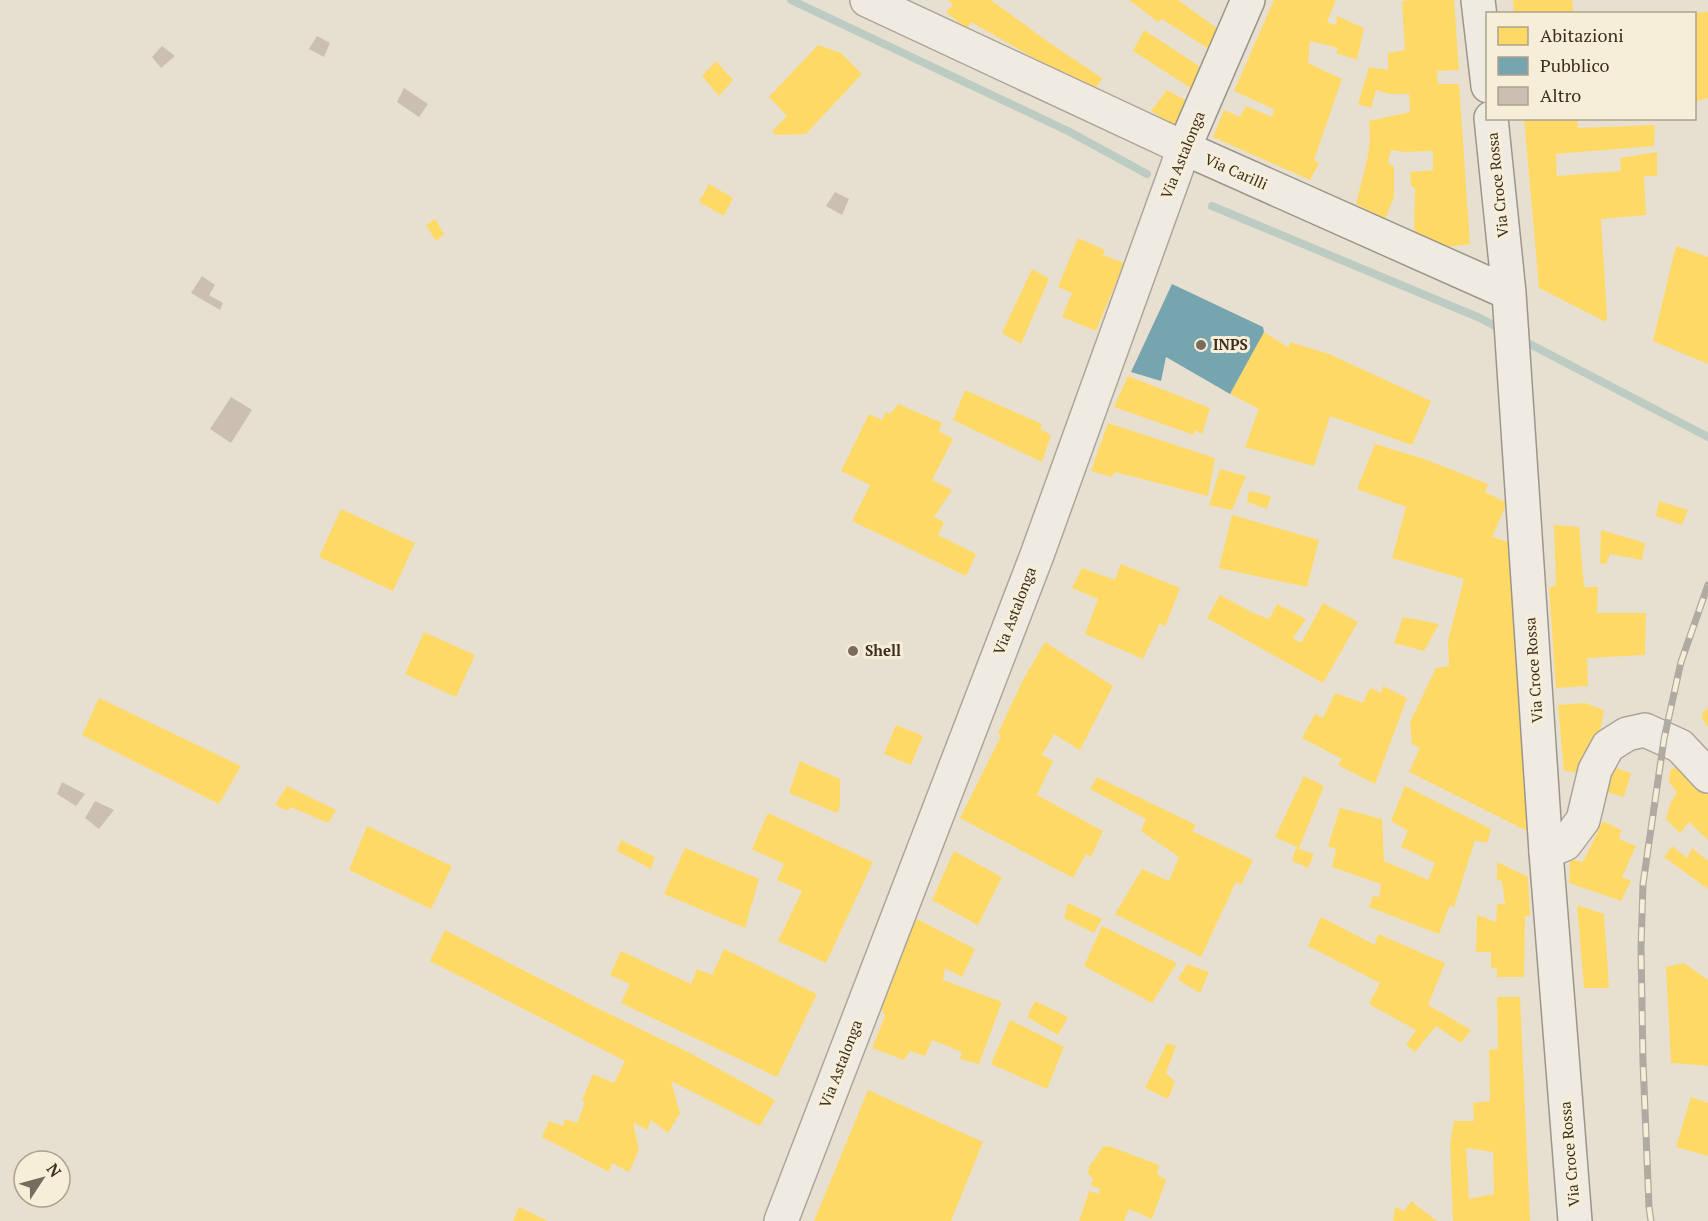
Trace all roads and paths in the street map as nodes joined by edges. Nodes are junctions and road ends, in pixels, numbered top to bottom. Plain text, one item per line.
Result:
1 (867, 0) edge
2 (1248, 0) edge
3 (1478, 0) edge
4 (1486, 69) edge
5 (1491, 120) edge
6 (1184, 148) junction
7 (1510, 301) junction
8 (1708, 776) edge
9 (1546, 852) junction
10 (781, 1221) edge
11 (1575, 1221) edge

1 - 6 street, Via Carilli
2 - 6 street, Via Astalonga
3 - 4 street
5 - 7 street, Via Croce Rossa
6 - 7 street, Via Carilli
6 - 10 street, Via Astalonga
7 - 9 street, Via Croce Rossa
8 - 9 street
9 - 11 street, Via Croce Rossa

